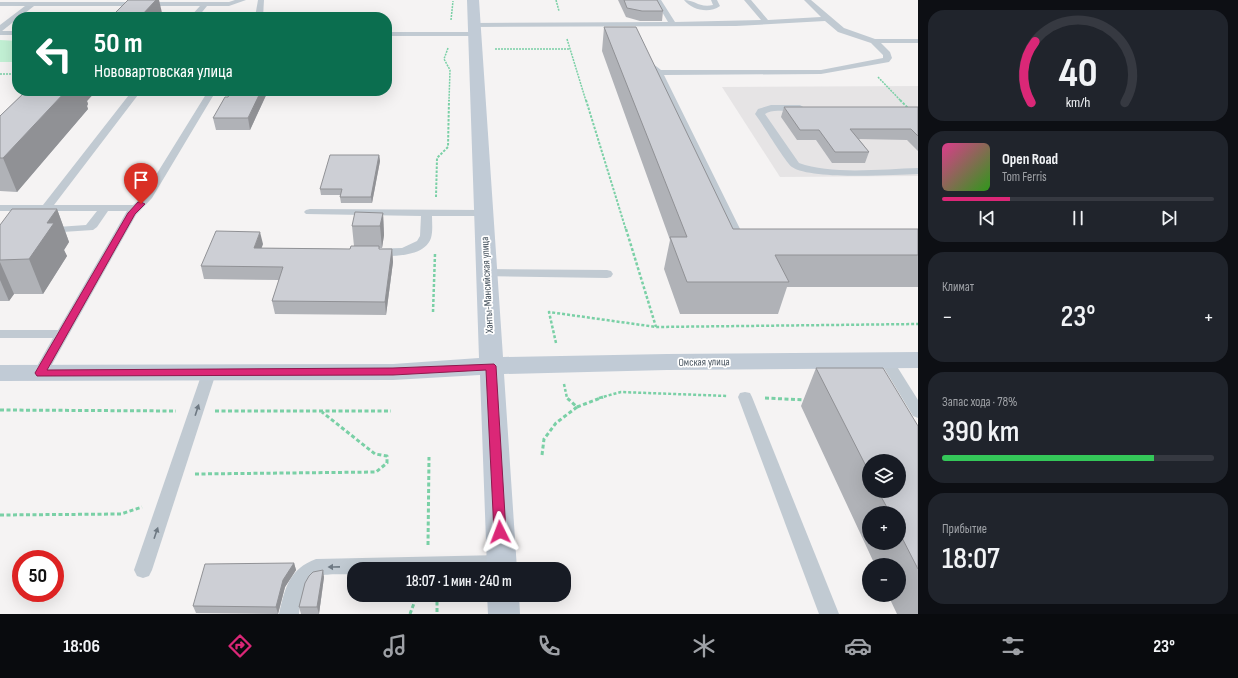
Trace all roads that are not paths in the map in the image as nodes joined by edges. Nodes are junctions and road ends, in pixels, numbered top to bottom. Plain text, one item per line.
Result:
1 (243, 0) edge
2 (261, 0) edge
3 (658, 0) edge
4 (687, 0) edge
5 (714, 0) edge
6 (747, 0) edge
7 (807, 0) edge
8 (471, 1) edge
9 (0, 4) edge
10 (32, 4) junction
11 (205, 4) junction
12 (22, 12) edge
13 (198, 12) edge
14 (260, 12) edge
15 (827, 19) junction
16 (12, 20) edge
17 (766, 22) junction
18 (673, 25) junction
19 (0, 29) edge
20 (474, 29) junction
21 (0, 33) edge
22 (12, 33) edge
23 (392, 34) edge
24 (874, 41) junction
25 (918, 41) edge
26 (637, 53) edge
27 (659, 73) junction
28 (133, 96) edge
29 (209, 96) edge
30 (809, 108) edge
31 (918, 171) edge
32 (0, 208) edge
33 (46, 208) junction
34 (105, 208) junction
35 (135, 208) junction
36 (310, 212) dead end
37 (432, 213) junction
38 (484, 214) junction
39 (38, 230) edge
40 (755, 245) edge
41 (360, 252) edge
42 (486, 273) junction
43 (607, 274) dead end
44 (0, 334) edge
45 (62, 334) junction
46 (886, 360) junction
47 (918, 360) edge
48 (491, 366) junction
49 (0, 373) edge
50 (40, 373) junction
51 (209, 373) junction
52 (745, 397) road end
53 (918, 412) edge
54 (502, 562) edge
55 (347, 567) edge
56 (143, 570) dead end
57 (503, 602) edge
58 (289, 614) edge
59 (504, 614) edge
60 (829, 614) edge

1 - 11 lane
2 - 14 lane
3 - 18 lane
4 - 5 lane
6 - 17 lane
7 - 15 lane
8 - 20 main road, Ханты-Мансийская улица
9 - 10 lane
10 - 11 lane
10 - 12 lane
11 - 13 lane
15 - 17 lane
15 - 24 lane
16 - 19 lane
17 - 18 lane
18 - 20 lane
20 - 23 lane
20 - 38 main road, Ханты-Мансийская улица
21 - 22 lane
24 - 25 lane
24 - 27 lane
26 - 27 lane
27 - 40 lane
28 - 33 lane
29 - 35 lane
30 - 31 lane
32 - 33 lane
33 - 34 lane
34 - 35 lane
34 - 39 lane
35 - 45 lane
36 - 37 lane
37 - 38 lane
37 - 41 lane
38 - 42 main road, Ханты-Мансийская улица
42 - 43 lane
42 - 48 main road, Ханты-Мансийская улица
44 - 45 lane
45 - 50 lane
46 - 47 main road, Омская улица
46 - 48 main road, Омская улица
46 - 53 lane
48 - 51 main road, Омская улица
48 - 54 main road, Ханты-Мансийская улица
49 - 50 main road, Омская улица
50 - 51 main road, Омская улица
56 -> 51 lane
52 - 60 lane
55 -> 58 lane
57 - 59 main road

